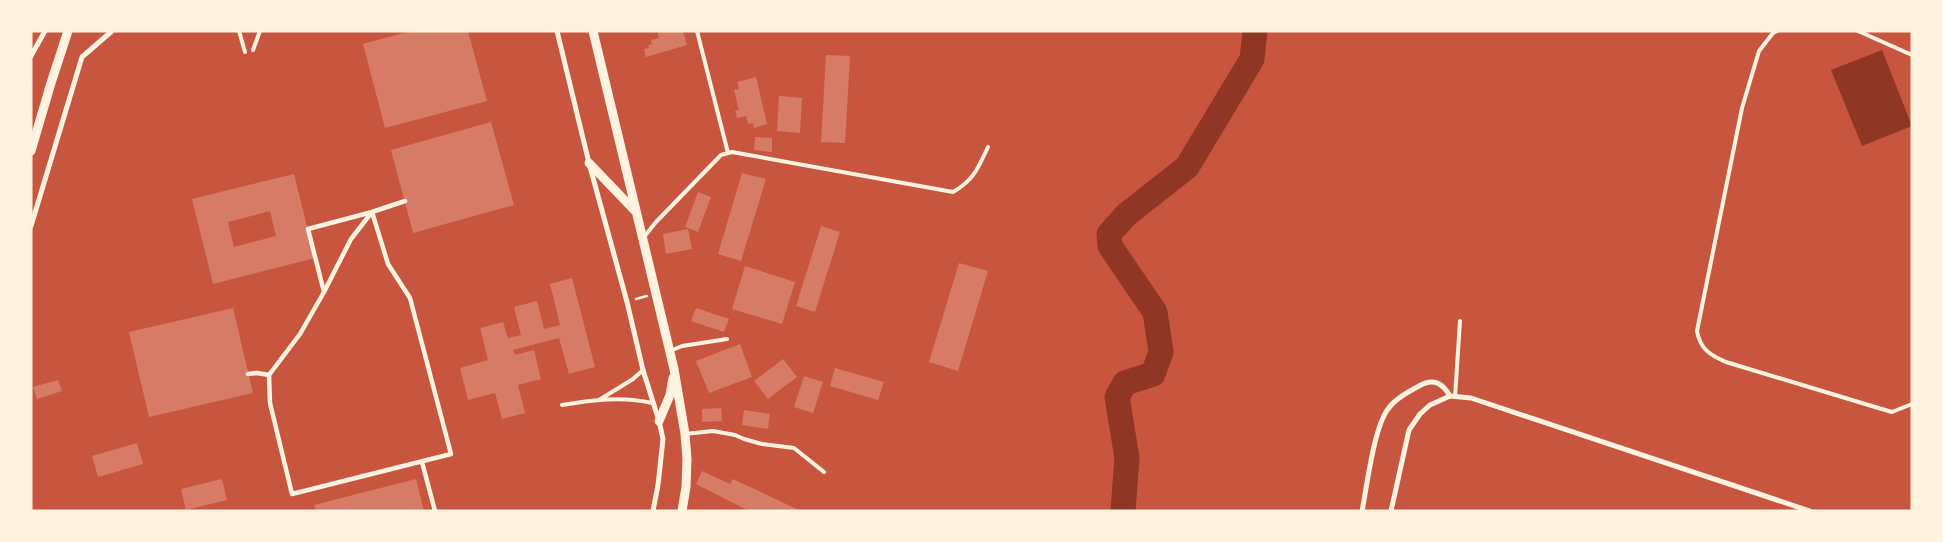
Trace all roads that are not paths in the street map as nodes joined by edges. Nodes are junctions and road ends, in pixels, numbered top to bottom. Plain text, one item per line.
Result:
1 (45, 31) edge
2 (68, 31) edge
3 (112, 31) edge
4 (238, 31) edge
5 (260, 31) edge
6 (557, 31) edge
7 (593, 31) edge
8 (698, 31) edge
9 (1777, 31) edge
10 (1858, 31) edge
11 (253, 50) dead end
12 (245, 52) dead end
13 (1912, 55) edge
14 (31, 56) edge
15 (988, 147) dead end
16 (31, 151) edge
17 (728, 153) junction
18 (589, 163) junction
19 (405, 202) dead end
20 (372, 212) junction
21 (636, 213) junction
22 (31, 226) edge
23 (643, 239) junction
24 (324, 292) junction
25 (1460, 321) dead end
26 (727, 339) dead end
27 (670, 351) junction
28 (674, 369) junction
29 (643, 370) junction
30 (248, 374) dead end
31 (268, 376) junction
32 (1453, 397) junction
33 (599, 400) junction
34 (652, 403) junction
35 (1912, 404) edge
36 (562, 405) dead end
37 (659, 421) junction
38 (685, 434) junction
39 (422, 462) junction
40 (824, 472) dead end
41 (435, 511) edge
42 (653, 511) edge
43 (682, 511) edge
44 (1362, 511) edge
45 (1391, 511) edge
46 (1810, 511) edge

1 - 14 street
2 - 16 street
3 - 22 street
4 - 12 lane
5 - 11 lane
6 - 18 street
7 - 21 street
8 - 17 lane
9 - 35 lane
10 - 13 lane
15 - 17 lane
17 - 23 lane
18 - 21 street
18 - 29 street
19 - 20 street
20 - 24 street
20 - 24 street
20 - 39 street
21 - 23 street
23 - 27 street
24 - 31 street
25 - 32 lane
26 - 27 lane
27 - 28 street
28 - 37 street
28 - 38 street
29 - 33 lane
29 - 34 street
30 - 31 street
31 - 39 street
32 - 44 street
32 - 45 street
32 - 46 street
33 - 34 lane
33 - 36 lane
34 - 37 street
37 - 42 street
38 - 40 lane
38 - 43 street
39 - 41 street

